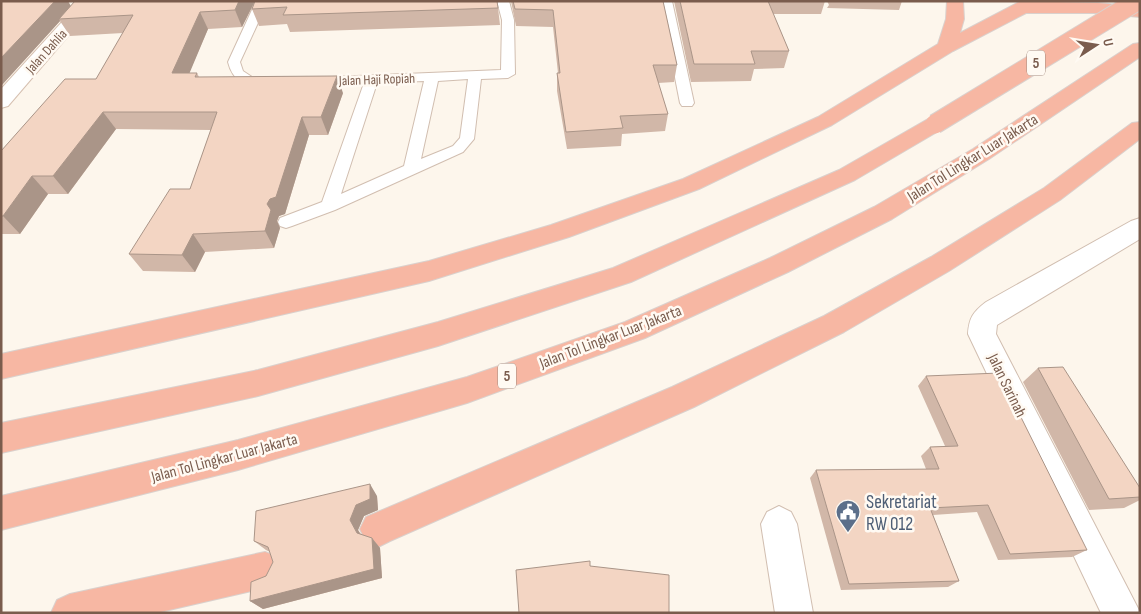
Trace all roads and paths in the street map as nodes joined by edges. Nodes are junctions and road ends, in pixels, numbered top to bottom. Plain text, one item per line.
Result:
1 (90, 1) edge
2 (262, 1) edge
3 (503, 1) edge
4 (666, 1) edge
5 (955, 1) edge
6 (1137, 1) edge
7 (1027, 5) edge
8 (1140, 12) edge
9 (946, 47) junction
10 (1140, 48) edge
11 (475, 75) junction
12 (432, 77) junction
13 (372, 79) junction
14 (277, 81) edge
15 (296, 81) edge
16 (1, 102) edge
17 (687, 103) dead end
18 (1140, 128) edge
19 (411, 169) junction
20 (329, 206) junction
21 (286, 222) dead end
22 (1140, 227) edge
23 (1, 367) edge
24 (1, 438) edge
25 (1, 513) edge
26 (779, 524) dead end
27 (378, 529) dead end
28 (265, 570) dead end
29 (70, 613) edge
30 (794, 613) edge
31 (1120, 613) edge

1 - 16 street, Jalan Dahlia
2 - 14 lane
3 - 11 lane, Jalan Haji Ropiah
4 - 17 lane
5 - 9 highway
6 - 24 highway, 5, bridge
7 - 8 highway
7 - 9 highway
9 - 23 highway
10 - 25 highway, Jalan Tol Lingkar Luar Jakarta / 5
11 - 12 lane, Jalan Haji Ropiah
11 - 19 lane
12 - 13 lane, Jalan Haji Ropiah
12 - 19 lane
13 - 15 lane, Jalan Haji Ropiah
13 - 20 lane
18 - 27 highway
19 - 20 lane
20 - 21 lane
22 - 31 street, Jalan Sarinah
26 - 30 street
28 - 29 highway

